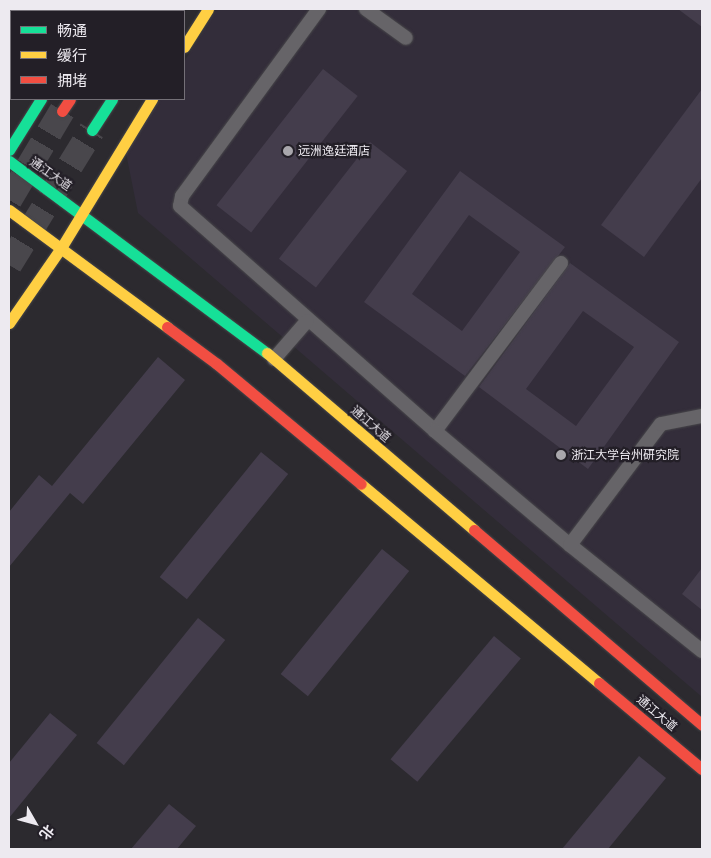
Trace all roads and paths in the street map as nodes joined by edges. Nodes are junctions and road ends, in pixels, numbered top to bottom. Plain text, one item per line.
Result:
1 (208, 9) edge
2 (318, 9) edge
3 (366, 9) edge
4 (406, 38) dead end
5 (185, 45) edge
6 (40, 100) edge
7 (69, 100) edge
8 (111, 100) edge
9 (151, 100) edge
10 (62, 111) tunnel mouth
11 (92, 130) tunnel mouth
12 (9, 150) edge
13 (9, 161) edge
14 (9, 210) edge
15 (81, 212) junction
16 (60, 248) junction
17 (561, 263) dead end
18 (307, 321) junction
19 (9, 323) edge
20 (274, 359) junction
21 (702, 416) edge
22 (435, 431) junction
23 (570, 545) junction
24 (702, 651) edge
25 (702, 725) edge
26 (702, 769) edge

1 - 5 main road
2 - 18 street
3 - 4 street
6 - 12 main road
7 - 10 main road
8 - 11 main road
9 - 15 main road
13 - 15 main road, 通江大道
14 - 16 main road, 通江大道
15 - 16 main road
15 - 20 main road, 通江大道
16 - 19 main road
16 - 26 main road, 通江大道
17 - 22 street
18 - 20 street
18 - 22 street
20 - 25 main road, 通江大道
21 - 23 street
22 - 23 street
23 - 24 street

